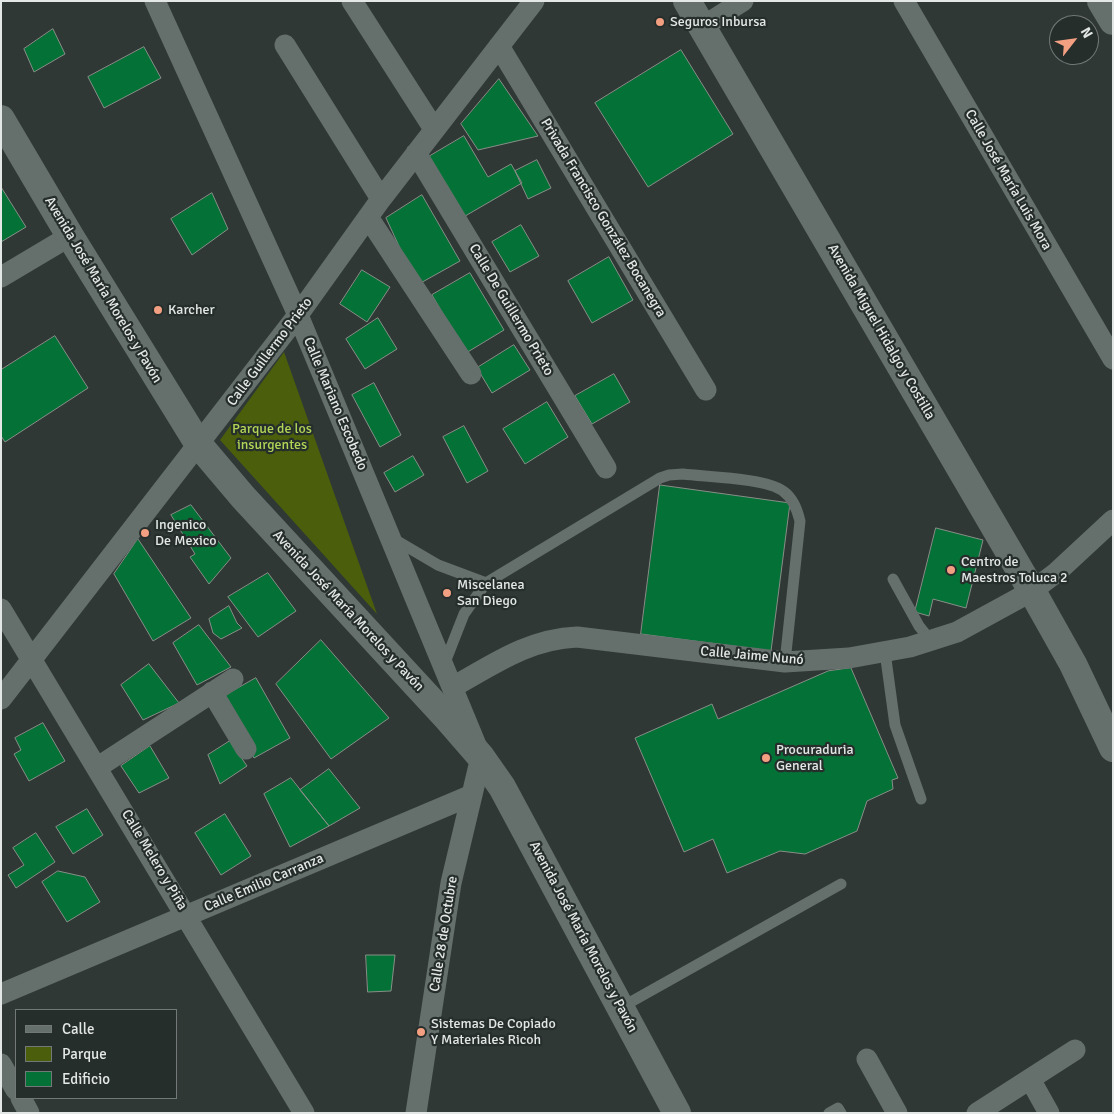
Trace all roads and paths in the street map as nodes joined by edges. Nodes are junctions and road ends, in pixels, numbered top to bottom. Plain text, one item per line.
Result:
1 (155, 1) edge
2 (352, 1) edge
3 (534, 1) edge
4 (687, 1) edge
5 (744, 1) edge
6 (904, 1) edge
7 (1101, 1) edge
8 (1113, 21) edge
9 (702, 28) junction
10 (285, 45) dead end
11 (499, 46) junction
12 (1, 119) edge
13 (434, 129) junction
14 (416, 152) junction
15 (380, 199) junction
16 (368, 217) junction
17 (70, 236) junction
18 (1, 277) edge
19 (298, 315) junction
20 (1113, 359) edge
21 (471, 374) dead end
22 (706, 390) dead end
23 (199, 445) junction
24 (606, 468) dead end
25 (1113, 520) edge
26 (390, 538) junction
27 (893, 579) dead end
28 (486, 583) junction
29 (1032, 591) junction
30 (1, 609) edge
31 (931, 641) junction
32 (885, 652) junction
33 (32, 660) junction
34 (785, 662) junction
35 (1073, 664) junction
36 (444, 666) junction
37 (233, 679) dead end
38 (453, 687) junction
39 (212, 692) junction
40 (1, 698) edge
41 (1113, 704) edge
42 (1113, 748) edge
43 (246, 749) dead end
44 (481, 756) junction
45 (98, 767) junction
46 (472, 795) junction
47 (921, 799) dead end
48 (841, 884) dead end
49 (187, 916) junction
50 (1, 994) edge
51 (620, 1008) junction
52 (1075, 1050) dead end
53 (867, 1060) dead end
54 (1, 1064) edge
55 (1030, 1079) junction
56 (15, 1088) edge
57 (21, 1099) edge
58 (29, 1113) edge
59 (304, 1113) edge
60 (416, 1113) edge
61 (677, 1113) edge
62 (829, 1113) edge
63 (841, 1113) edge
64 (897, 1113) edge
65 (977, 1113) edge
66 (1049, 1113) edge

1 - 19 street, Calle Mariano Escobedo
2 - 13 street
3 - 11 street, Calle Guillermo Prieto
4 - 9 main road, Avenida Miguel Hidalgo y Costilla
5 - 9 street
6 - 20 street, Calle José María Luis Mora
7 - 8 main road
9 - 29 main road, Avenida Miguel Hidalgo y Costilla
10 - 15 street
11 - 13 street, Calle Guillermo Prieto
11 - 22 street, Privada Francisco González Bocanegra
12 - 17 main road, Avenida José María Morelos y Pavón
13 - 14 street, Calle Guillermo Prieto
14 - 15 street, Calle Guillermo Prieto
14 - 24 street, Calle De Guillermo Prieto
15 - 16 street, Calle Guillermo Prieto
16 - 19 street, Calle Guillermo Prieto
16 - 21 street
17 - 18 street
17 - 23 main road, Avenida José María Morelos y Pavón
19 - 23 street, Calle Guillermo Prieto
19 - 26 street, Calle Mariano Escobedo
23 - 33 street, Calle Guillermo Prieto
23 - 44 main road, Avenida José María Morelos y Pavón
25 - 29 street, Calle Jaime Nunó
26 - 28 lane
26 - 36 street, Calle Mariano Escobedo
27 - 31 lane
28 - 34 lane
28 - 36 lane
29 - 31 street, Calle Jaime Nunó
29 - 35 main road, Avenida Miguel Hidalgo y Costilla
30 - 33 street, Calle Melero y Piña
31 - 32 street, Calle Jaime Nunó
32 - 34 street, Calle Jaime Nunó
32 - 47 lane
33 - 40 street, Calle Guillermo Prieto
33 - 45 street, Calle Melero y Piña
34 - 38 street, Calle Jaime Nunó
35 - 41 main road, Avenida Miguel Hidalgo y Costilla
35 - 42 main road, Avenida Miguel Hidalgo y Costilla
36 - 38 street, Calle Mariano Escobedo
37 - 39 street
38 - 44 street, Calle Mariano Escobedo
39 - 43 street
39 - 45 street
44 - 46 street, Calle 28 de Octubre
44 - 51 main road, Avenida José María Morelos y Pavón
45 - 49 street, Calle Melero y Piña
46 - 49 street, Calle Emilio Carranza
46 - 60 street, Calle 28 de Octubre
48 - 51 lane
49 - 50 street, Calle Emilio Carranza
49 - 59 street, Calle Melero y Piña
51 - 61 main road, Avenida José María Morelos y Pavón
52 - 55 street
53 - 64 street
54 - 56 street
55 - 65 street
55 - 66 street
57 - 58 street
62 - 63 lane

